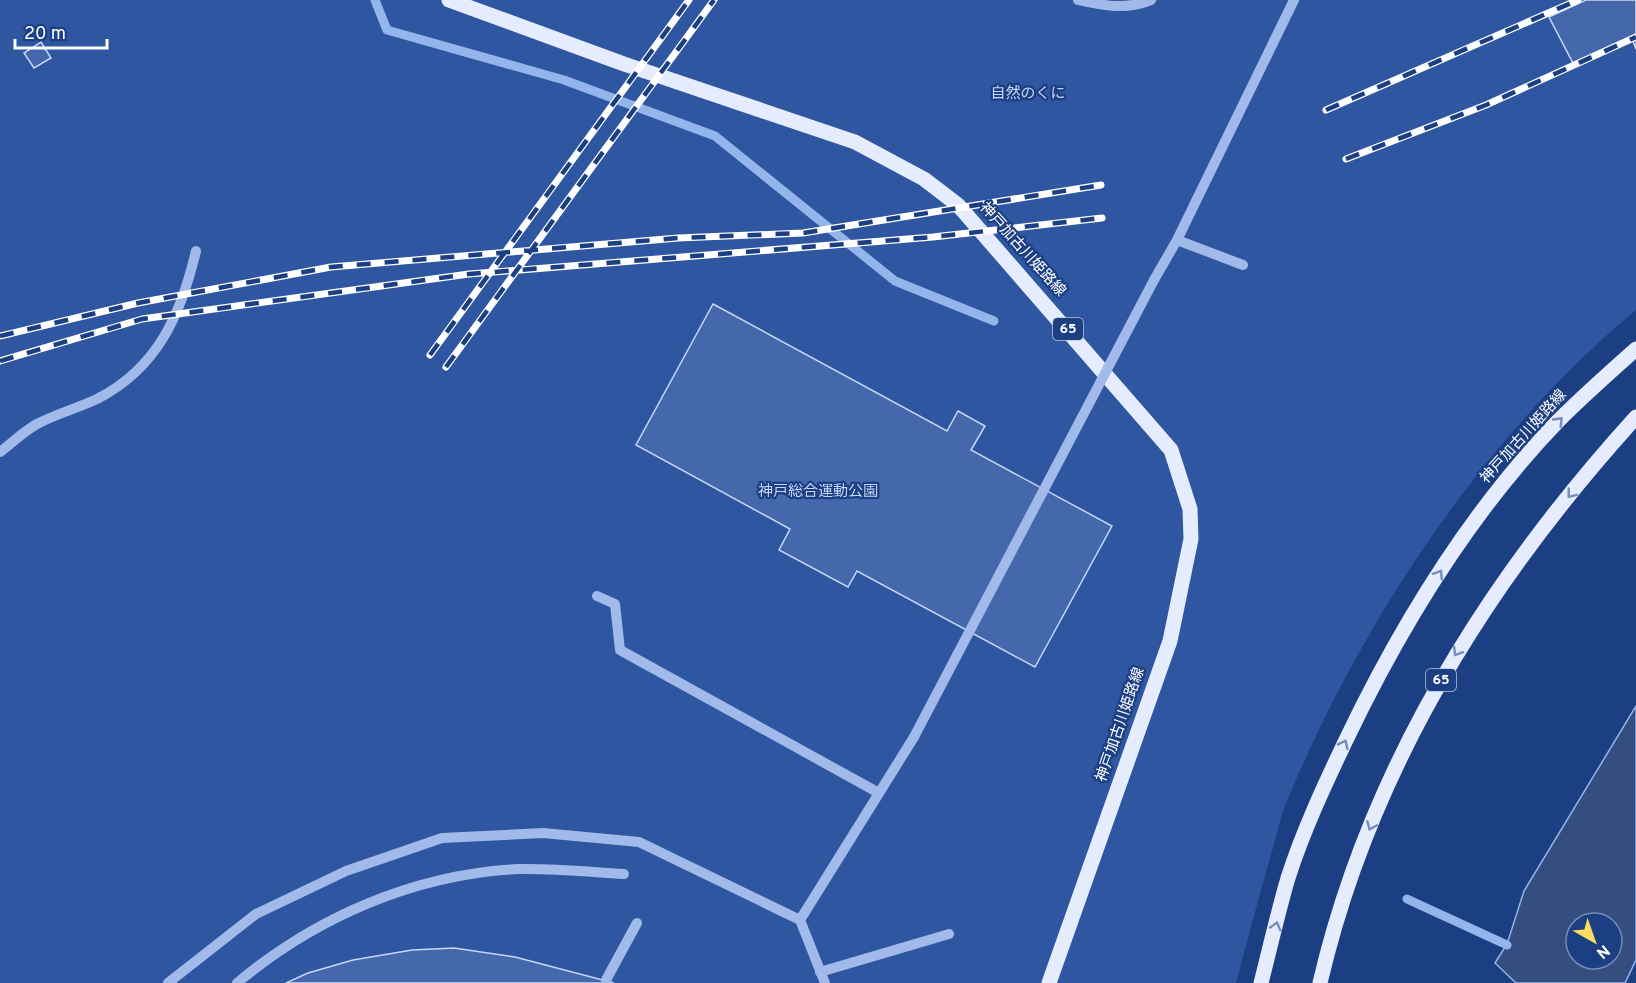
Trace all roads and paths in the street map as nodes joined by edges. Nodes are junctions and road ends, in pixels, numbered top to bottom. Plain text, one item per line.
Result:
1 (449, 0) edge
2 (1078, 0) edge
3 (1151, 0) edge
4 (1294, 0) edge
5 (1177, 240) junction
6 (196, 251) dead end
7 (1244, 264) dead end
8 (1636, 349) edge
9 (1636, 417) edge
10 (0, 452) edge
11 (597, 596) dead end
12 (879, 793) junction
13 (624, 874) dead end
14 (800, 920) junction
15 (637, 923) dead end
16 (949, 934) dead end
17 (820, 972) junction
18 (606, 980) dead end
19 (168, 983) edge
20 (237, 983) edge
21 (825, 983) edge
22 (1049, 983) edge
23 (1261, 983) edge
24 (1320, 983) edge

1 - 22 main road, 神戸加古川姫路線 / 65
2 - 3 street
4 - 5 street
5 - 7 street
5 - 12 street, bridge
6 - 10 street
23 -> 8 main road, 神戸加古川姫路線
9 -> 24 main road, 65
11 - 12 street
12 - 14 street
13 - 20 street
14 - 17 street
14 - 19 street
15 - 18 street
16 - 17 street
17 - 21 street

